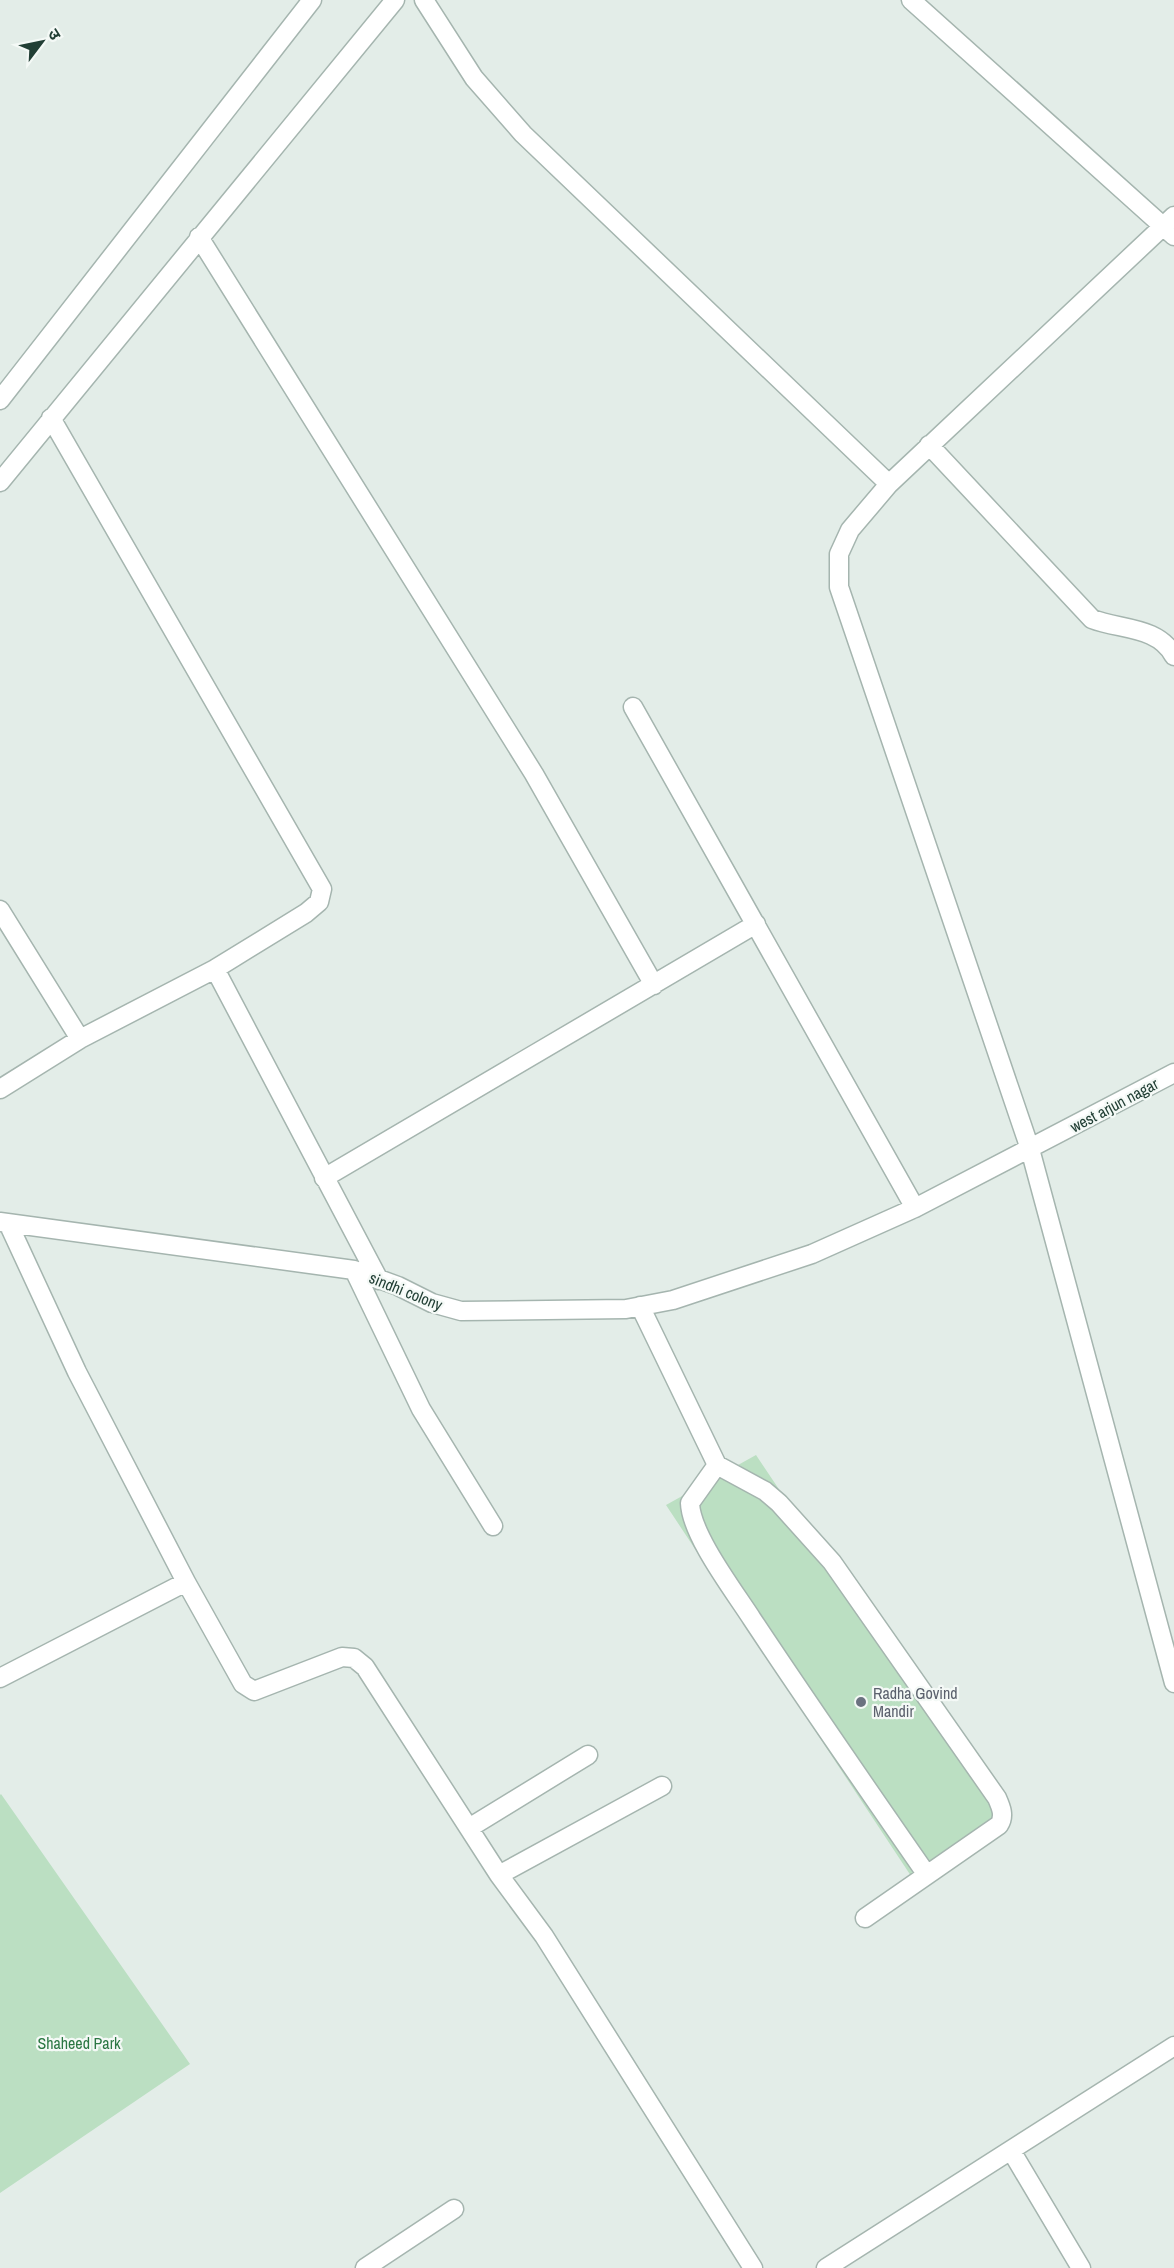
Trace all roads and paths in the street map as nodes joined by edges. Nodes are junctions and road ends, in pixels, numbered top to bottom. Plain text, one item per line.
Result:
1 (312, 0) edge
2 (395, 0) edge
3 (423, 0) edge
4 (911, 0) edge
5 (1171, 226) edge
6 (199, 237) junction
7 (0, 400) edge
8 (51, 418) junction
9 (929, 445) junction
10 (0, 482) edge
11 (889, 484) junction
12 (1174, 656) edge
13 (633, 707) dead end
14 (0, 910) edge
15 (756, 924) junction
16 (215, 969) junction
17 (654, 985) junction
18 (80, 1039) junction
19 (1174, 1073) edge
20 (0, 1089) edge
21 (1030, 1149) junction
22 (324, 1178) junction
23 (915, 1208) junction
24 (4, 1223) edge
25 (354, 1270) junction
26 (379, 1280) junction
27 (640, 1306) junction
28 (717, 1465) junction
29 (493, 1526) dead end
30 (186, 1582) junction
31 (0, 1678) edge
32 (1174, 1683) edge
33 (588, 1755) dead end
34 (662, 1786) dead end
35 (469, 1828) junction
36 (499, 1875) junction
37 (927, 1875) junction
38 (865, 1918) dead end
39 (1174, 2046) edge
40 (1012, 2152) junction
41 (454, 2209) dead end
42 (365, 2268) edge
43 (753, 2268) edge
44 (826, 2268) edge
45 (1082, 2268) edge

1 - 7 street
2 - 6 street
3 - 11 street
4 - 5 street
5 - 9 street
6 - 8 street
6 - 17 street
8 - 10 street
8 - 16 street
9 - 11 street
9 - 12 street
11 - 21 street
13 - 15 street
14 - 18 street
15 - 17 street
15 - 23 street
16 - 18 street
16 - 22 street
17 - 22 street
18 - 20 street
19 - 21 street, west arjun nagar
21 - 23 street, west arjun nagar
21 - 32 street
22 - 26 street
23 - 27 street, sindhi colony
24 - 25 street, sindhi colony
24 - 30 street
25 - 26 street, sindhi colony
25 - 29 street
26 - 27 street, sindhi colony
27 - 28 street
28 - 37 street
28 - 37 street
30 - 31 street
30 - 35 street
33 - 35 street
34 - 36 street
35 - 36 street
36 - 43 street
37 - 38 street
39 - 40 street
40 - 44 street
40 - 45 street
41 - 42 street

